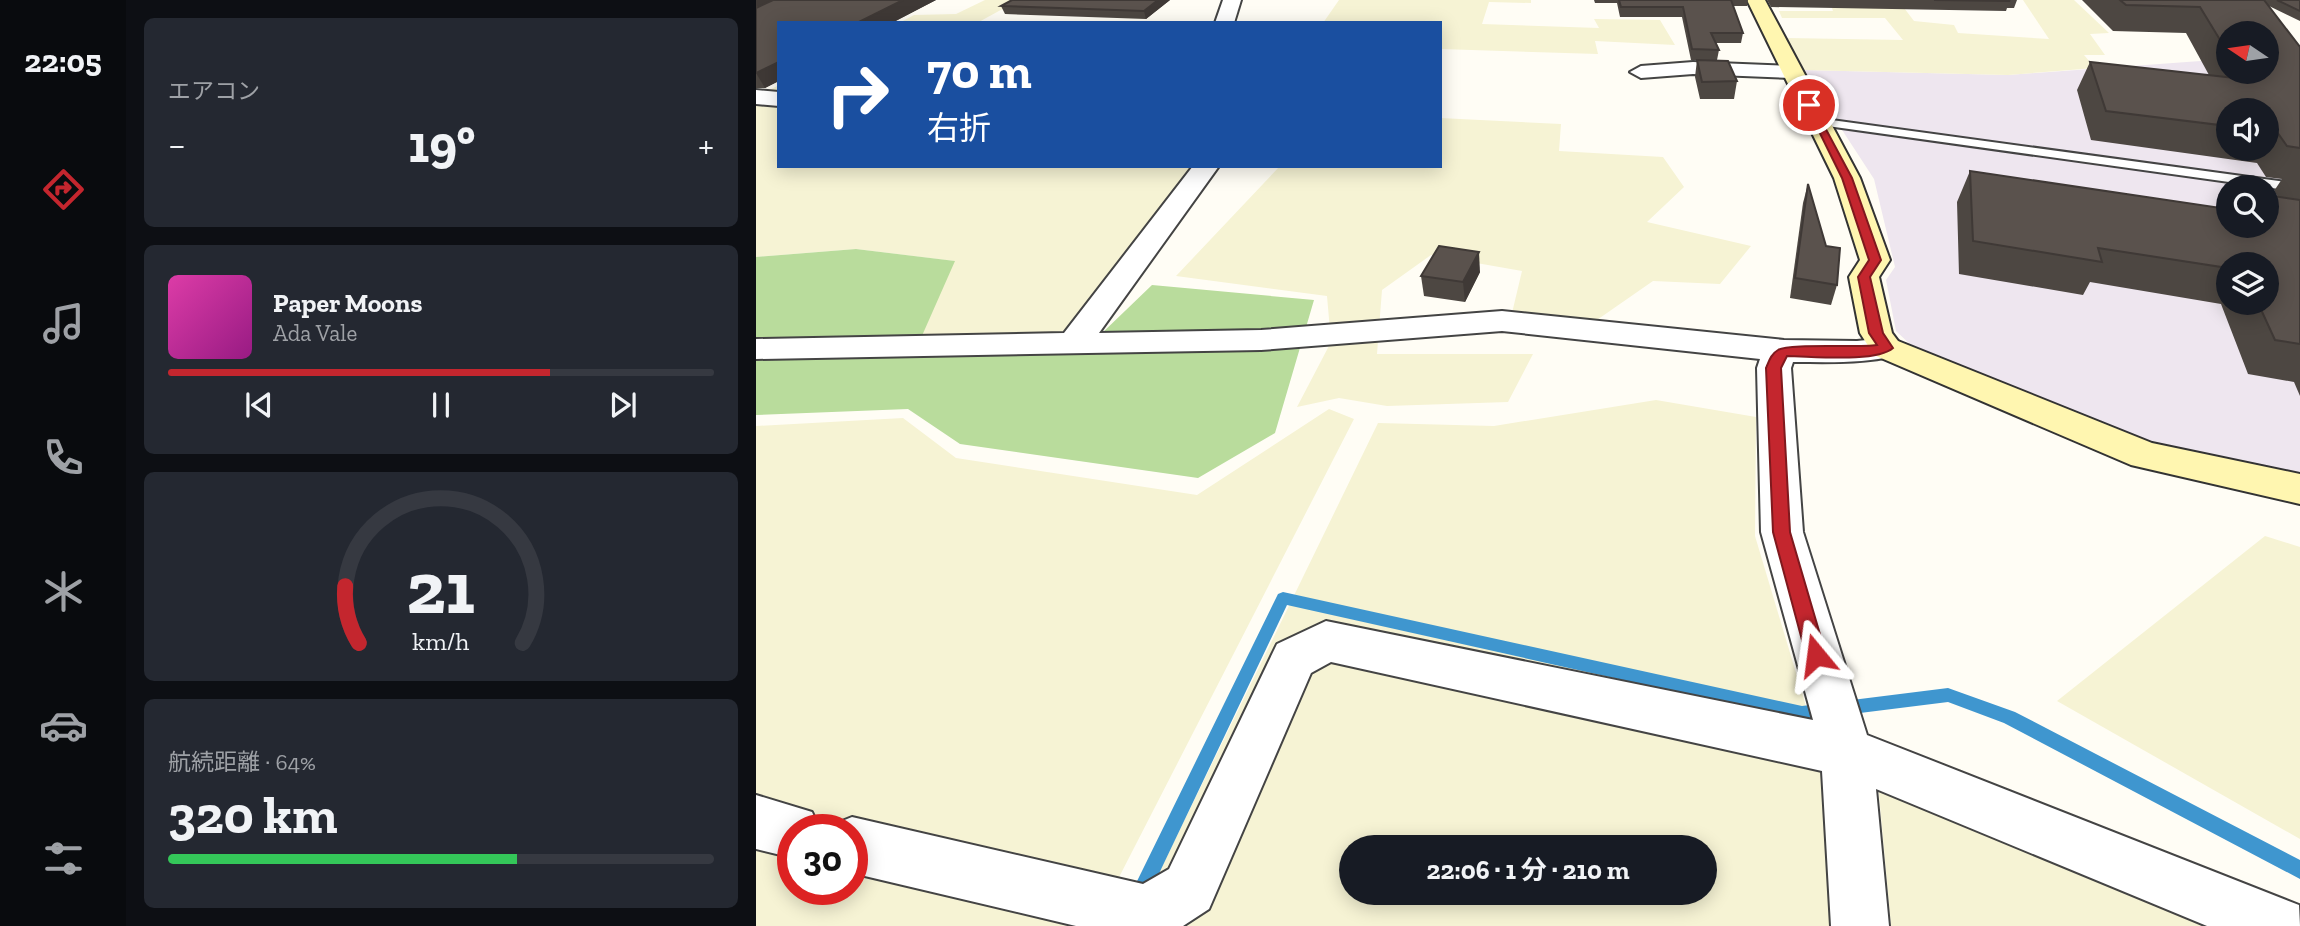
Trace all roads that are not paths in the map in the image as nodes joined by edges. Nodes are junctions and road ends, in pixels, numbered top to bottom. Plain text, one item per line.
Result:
1 (1232, 0) edge
2 (1756, 0) edge
3 (1225, 21) edge
4 (1641, 72) dead end
5 (1791, 72) junction
6 (756, 97) edge
7 (777, 99) edge
8 (1817, 122) junction
9 (1205, 168) edge
10 (2300, 188) edge
11 (1074, 343) junction
12 (1886, 348) junction
13 (756, 349) edge
14 (1784, 351) junction
15 (2300, 489) edge
16 (1847, 752) junction
17 (756, 822) edge
18 (777, 827) edge
19 (868, 849) edge
20 (1860, 926) edge
21 (2278, 926) edge

1 - 3 street
2 - 5 street
4 - 5 street
5 - 8 street
6 - 7 street
8 - 10 lane
8 - 12 street
9 - 11 street
11 - 13 street
11 - 14 street
12 - 14 street
12 - 15 street
14 - 16 street
16 - 19 street
16 - 20 street
16 - 21 street
17 - 18 street

